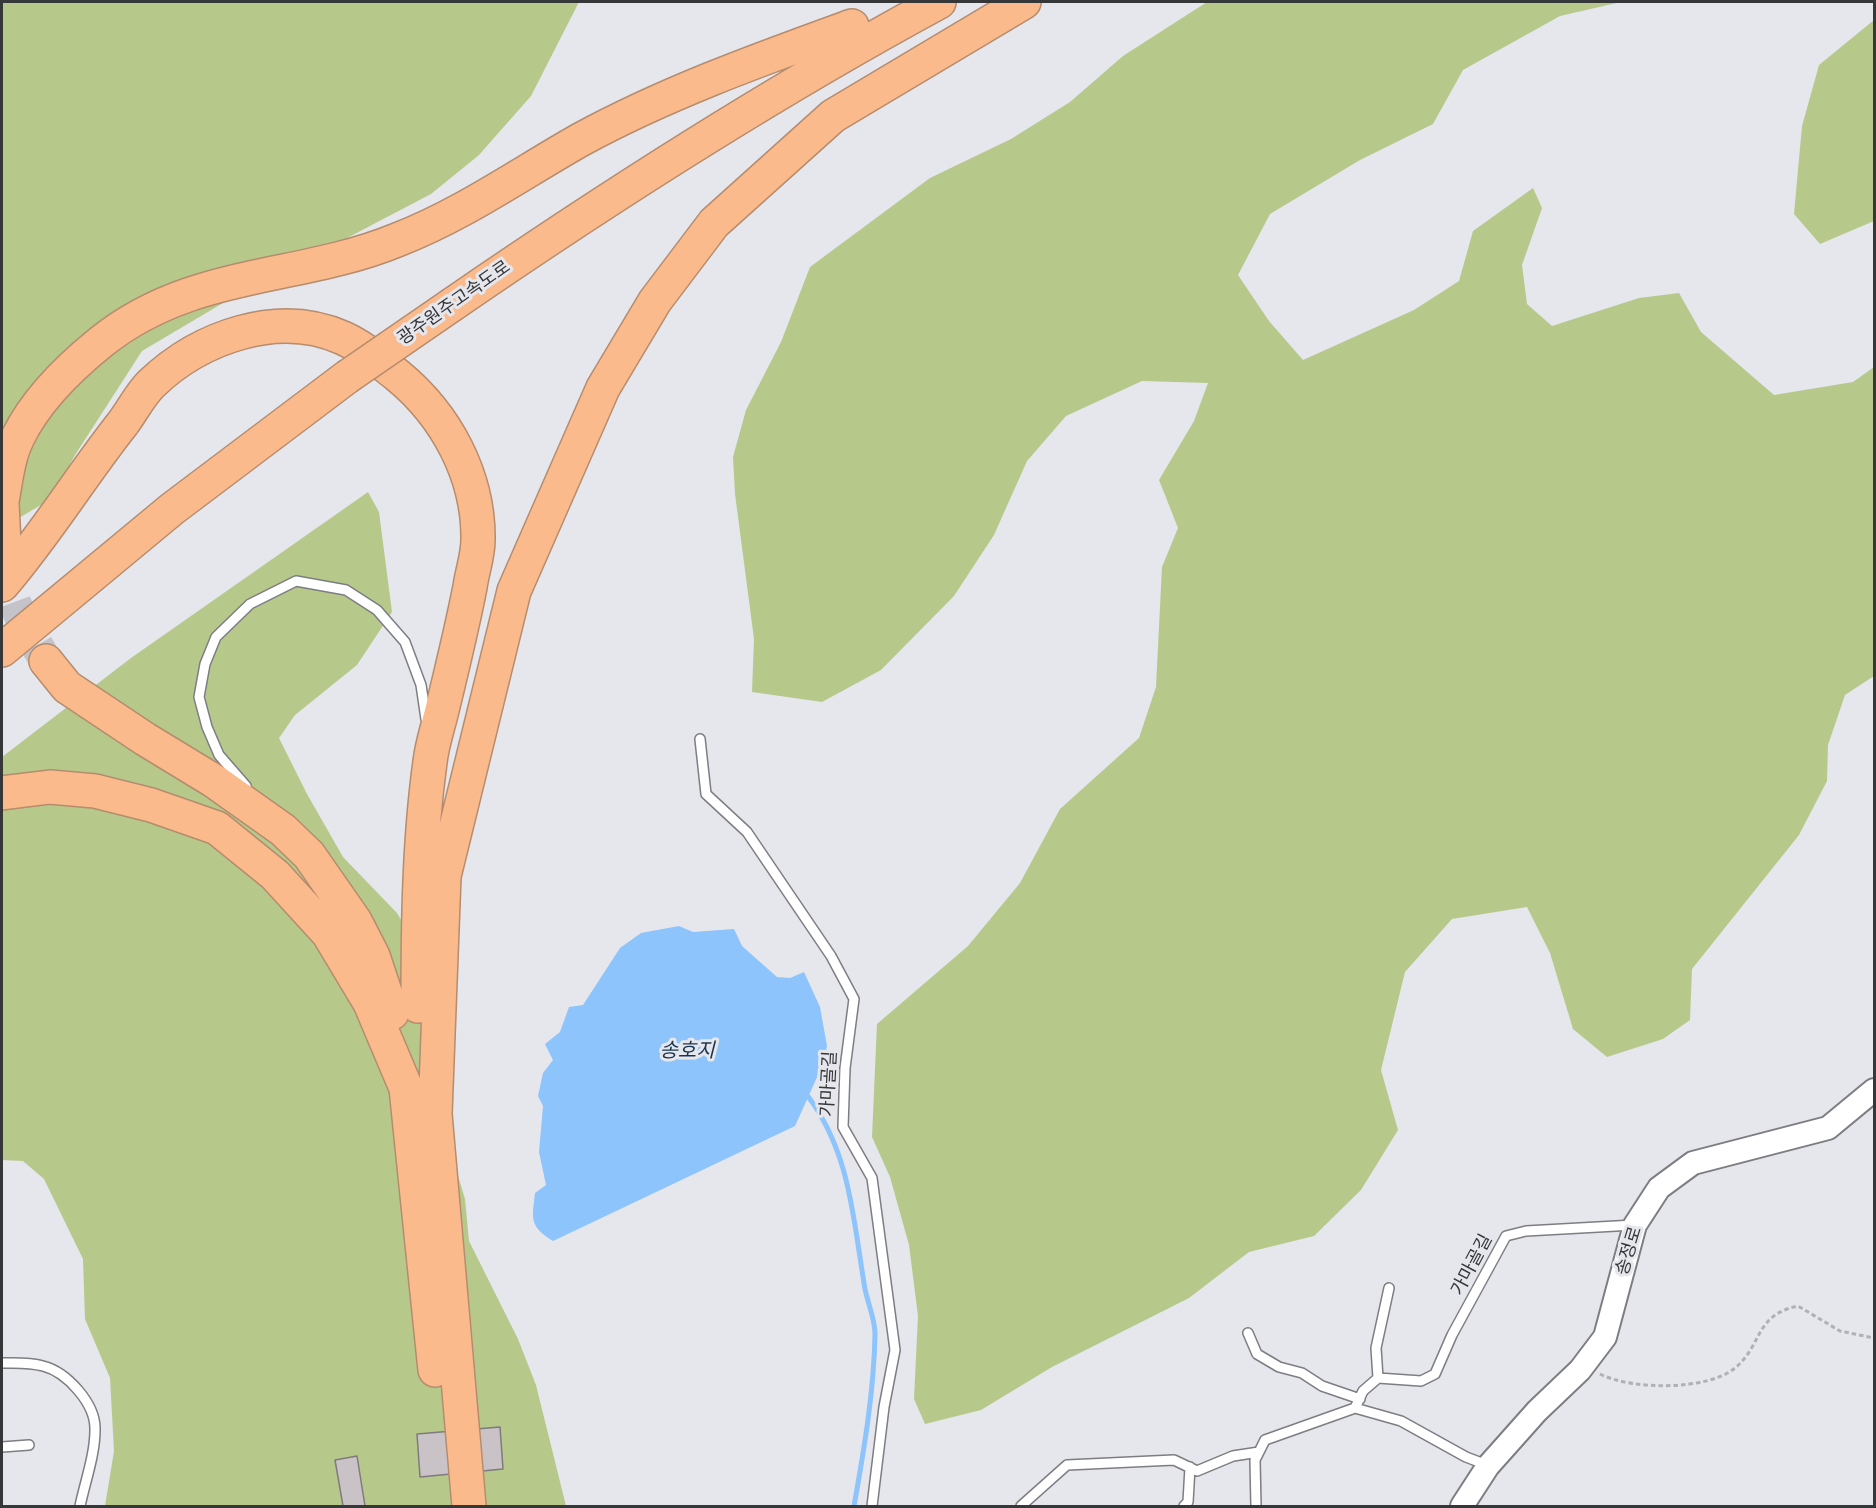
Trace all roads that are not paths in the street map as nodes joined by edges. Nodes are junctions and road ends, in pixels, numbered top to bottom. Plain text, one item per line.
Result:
1 (895, 2) edge
2 (939, 2) edge
3 (1024, 2) edge
4 (852, 26) junction
5 (441, 299) junction
6 (342, 368) junction
7 (2, 502) edge
8 (4, 544) dead end
9 (2, 585) edge
10 (2, 623) edge
11 (2, 650) edge
12 (46, 661) tunnel mouth
13 (700, 739) dead end
14 (430, 760) junction
15 (2, 793) edge
16 (283, 830) junction
17 (406, 1088) junction
18 (1875, 1090) edge
19 (435, 1114) junction
20 (1635, 1225) junction
21 (1389, 1288) dead end
22 (1248, 1333) dead end
23 (2, 1363) edge
24 (1378, 1378) junction
25 (1360, 1399) junction
26 (1355, 1408) junction
27 (29, 1445) dead end
28 (2, 1447) edge
29 (1259, 1452) junction
30 (1488, 1466) junction
31 (1190, 1467) junction
32 (80, 1506) edge
33 (449, 1506) edge
34 (469, 1506) edge
35 (872, 1506) edge
36 (1022, 1506) edge
37 (1184, 1506) edge
38 (1256, 1506) edge
39 (1462, 1506) edge

1 - 4 highway, 광주원주고속도로
2 - 5 highway, 광주원주고속도로
3 - 19 highway
4 - 5 highway, 광주원주고속도로
4 - 7 highway
5 - 6 highway, 광주원주고속도로
6 - 10 highway, 광주원주고속도로
6 - 11 highway, 광주원주고속도로
7 - 8 highway
9 - 14 highway
12 - 16 highway
13 - 35 lane, 가마골길
14 - 16 lane
14 - 19 highway
15 - 17 highway
16 - 17 highway
17 - 33 highway
18 - 20 street, 송정로
19 - 34 highway
20 - 24 lane, 가마골길
20 - 30 street, 송정로
21 - 24 lane
22 - 25 lane
23 - 32 lane
24 - 25 lane
25 - 26 lane
26 - 29 lane
26 - 30 lane
27 - 28 lane
29 - 31 lane
29 - 38 lane
30 - 39 street, 송정로
31 - 36 lane
31 - 37 lane

